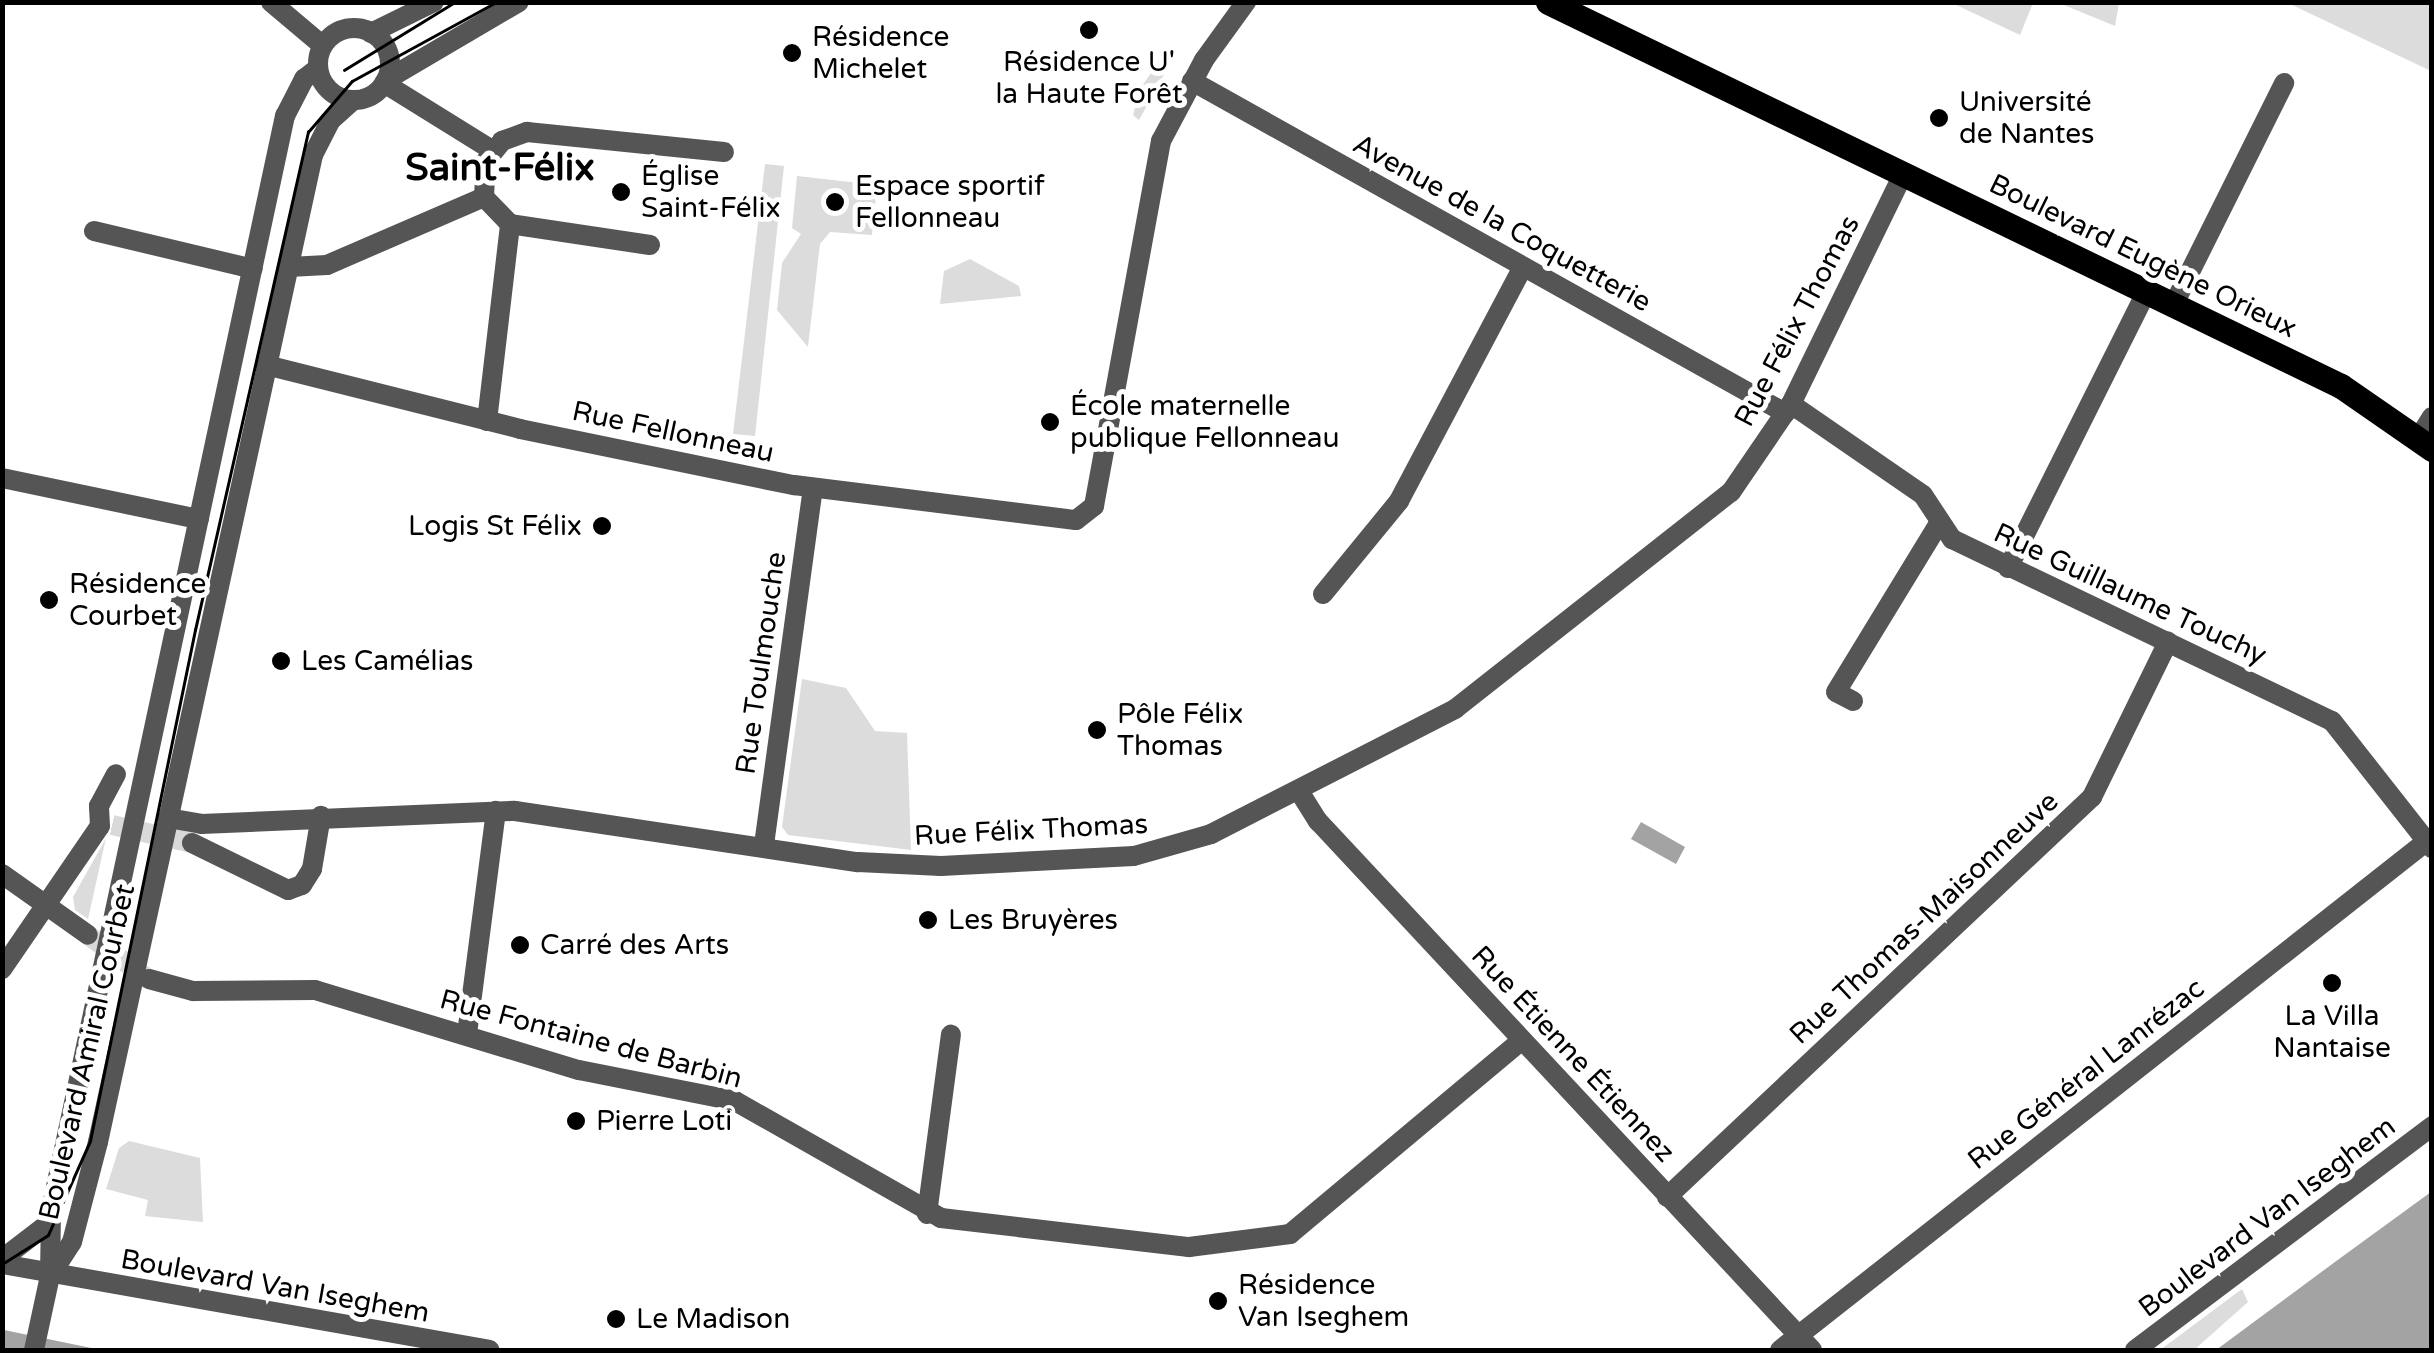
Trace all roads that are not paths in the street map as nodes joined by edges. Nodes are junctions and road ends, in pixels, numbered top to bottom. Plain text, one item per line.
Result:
1 (272, 2) edge
2 (308, 2) edge
3 (434, 2) edge
4 (518, 2) edge
5 (1246, 2) edge
6 (1548, 2) edge
7 (303, 25) junction
8 (371, 33) junction
9 (322, 46) junction
10 (318, 68) junction
11 (1192, 80) junction
12 (385, 82) junction
13 (2284, 83) dead end
14 (353, 100) junction
15 (492, 150) junction
16 (724, 152) dead end
17 (1904, 174) junction
18 (484, 197) junction
19 (510, 224) junction
20 (94, 231) dead end
21 (650, 246) dead end
22 (289, 267) junction
23 (1523, 267) junction
24 (253, 269) junction
25 (2147, 290) junction
26 (2174, 304) junction
27 (266, 365) junction
28 (1788, 409) junction
29 (487, 420) junction
30 (2427, 435) edge
31 (2, 478) edge
32 (813, 488) junction
33 (199, 520) junction
34 (1938, 525) junction
35 (2008, 568) junction
36 (1323, 594) dead end
37 (2168, 642) junction
38 (1853, 700) dead end
39 (116, 774) dead end
40 (1299, 790) junction
41 (496, 810) junction
42 (321, 816) junction
43 (168, 818) junction
44 (192, 843) tunnel mouth
45 (2429, 844) edge
46 (764, 845) junction
47 (2, 874) edge
48 (46, 904) junction
49 (88, 935) tunnel mouth
50 (2, 969) edge
51 (149, 979) tunnel mouth
52 (468, 1034) junction
53 (950, 1035) dead end
54 (1522, 1040) junction
55 (2432, 1126) edge
56 (1667, 1197) junction
57 (927, 1214) junction
58 (49, 1223) junction
59 (2, 1261) edge
60 (50, 1276) junction
61 (1805, 1343) edge
62 (34, 1350) edge
63 (489, 1350) edge
64 (1780, 1350) edge
65 (2135, 1350) edge

1 - 7 street
2 - 7 street
3 - 8 street
4 - 12 street
5 - 11 street
6 - 17 main road, Boulevard Eugène Orieux
7 - 9 street
8 - 9 street
8 - 12 street
9 - 10 street
10 - 14 street
10 - 24 street, Boulevard Amiral Courbet
11 - 23 street, Avenue de la Coquetterie
11 - 32 street, Rue Fellonneau
12 - 14 street
12 - 15 street
13 - 26 street
14 - 22 street, Boulevard Amiral Courbet
15 - 16 street
15 - 18 street
17 - 25 main road, Boulevard Eugène Orieux
17 - 28 street, Rue Félix Thomas
18 - 19 street
18 - 22 street
19 - 21 street
19 - 29 street
20 - 24 street
22 - 27 street, Boulevard Amiral Courbet
23 - 28 street, Avenue de la Coquetterie
23 - 36 street
24 - 33 street, Boulevard Amiral Courbet
25 - 26 main road, Boulevard Eugène Orieux
25 - 35 street
26 - 30 main road, Boulevard Eugène Orieux
27 - 29 street, Rue Fellonneau
27 - 43 street, Boulevard Amiral Courbet
28 - 34 street, Rue Guillaume Touchy
28 - 40 street, Rue Félix Thomas
29 - 32 street, Rue Fellonneau
31 - 33 street
32 - 46 street, Rue Toulmouche
33 - 58 street, Boulevard Amiral Courbet
34 - 35 street, Rue Guillaume Touchy
34 - 38 street
35 - 37 street, Rue Guillaume Touchy
37 - 45 street, Rue Guillaume Touchy
37 - 56 street, Rue Thomas-Maisonneuve
39 - 48 street
40 - 46 street, Rue Félix Thomas
40 - 54 street, Rue Étienne Étiennez
41 - 42 street, Rue Félix Thomas
41 - 46 street, Rue Félix Thomas
41 - 52 street
42 - 43 street, Rue Félix Thomas
42 - 44 street
43 - 60 street, Boulevard Amiral Courbet
45 - 61 street, Rue Général Lanrézac
47 - 48 street
48 - 49 street
48 - 50 street
51 - 52 street, Rue Fontaine de Barbin
52 - 57 street, Rue Fontaine de Barbin
53 - 57 street
54 - 56 street, Rue Étienne Étiennez
54 - 57 street, Rue Fontaine de Barbin
55 - 65 street, Boulevard Van Iseghem
56 - 61 street, Rue Étienne Étiennez
58 - 59 street
58 - 60 street, Boulevard Amiral Courbet
59 - 60 street, Boulevard Van Iseghem
60 - 62 street
60 - 63 street, Boulevard Van Iseghem
61 - 64 street, Rue Général Lanrézac

